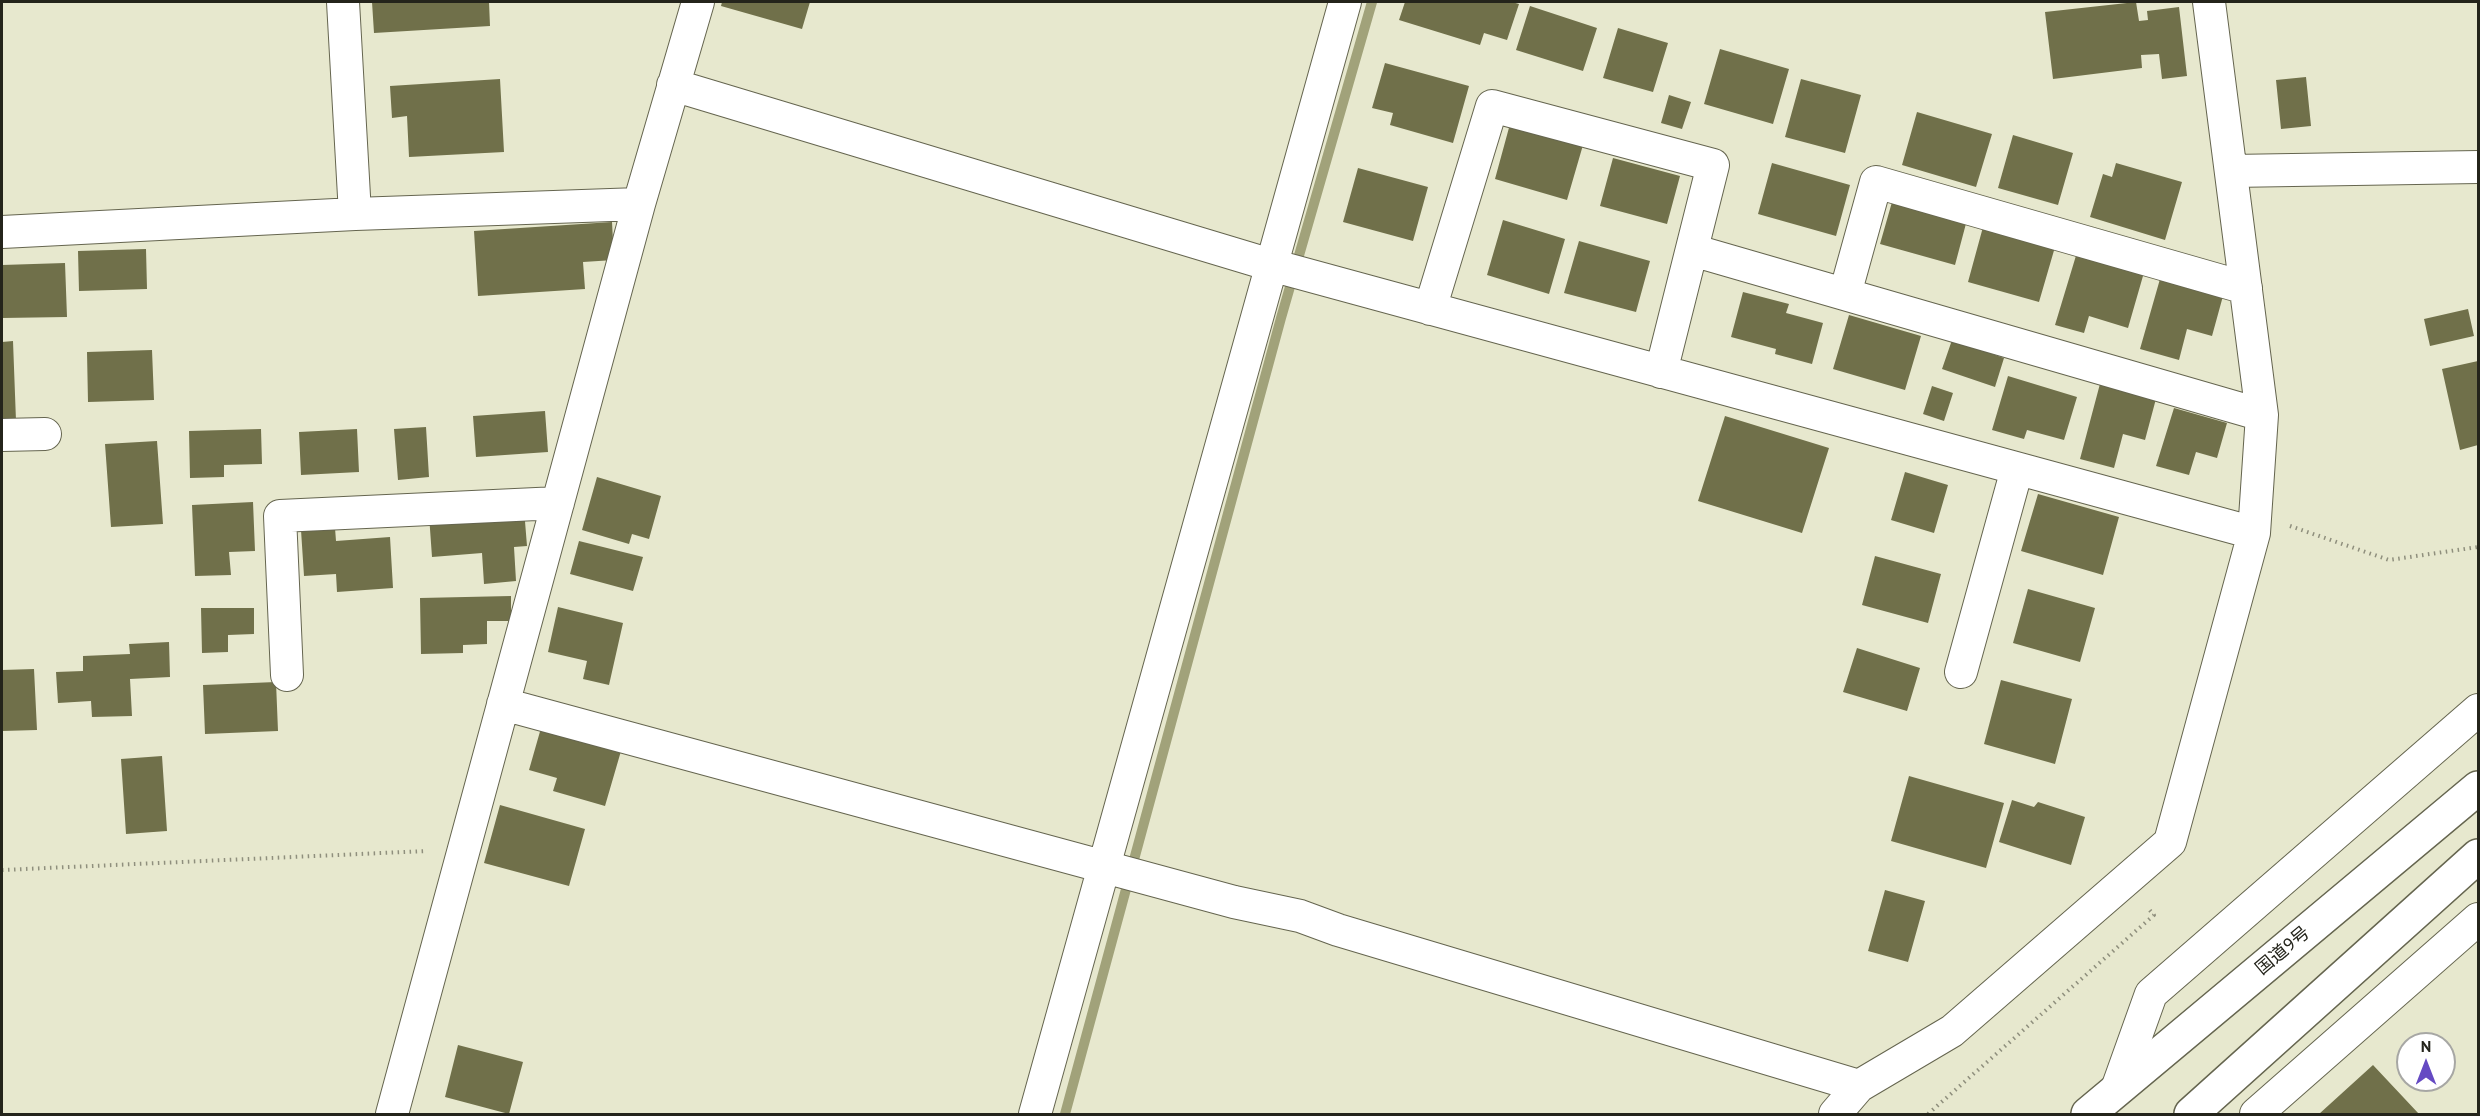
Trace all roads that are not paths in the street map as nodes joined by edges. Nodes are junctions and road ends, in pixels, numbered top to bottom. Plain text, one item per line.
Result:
1 (343, 2) edge
2 (698, 2) edge
3 (1345, 2) edge
4 (2209, 2) edge
5 (673, 85) junction
6 (2478, 167) edge
7 (2231, 171) junction
8 (639, 204) junction
9 (355, 214) junction
10 (2, 232) edge
11 (1692, 250) junction
12 (1271, 265) junction
13 (2246, 288) junction
14 (1845, 294) junction
15 (1430, 309) junction
16 (1661, 372) junction
17 (2262, 415) junction
18 (45, 434) dead end
19 (2, 435) edge
20 (2017, 469) junction
21 (558, 503) junction
22 (2254, 524) junction
23 (1961, 672) dead end
24 (288, 675) dead end
25 (503, 704) junction
26 (2478, 710) edge
27 (2478, 788) edge
28 (2478, 856) edge
29 (1102, 867) junction
30 (2478, 919) edge
31 (1859, 1086) junction
32 (2117, 1089) junction
33 (392, 1114) edge
34 (1035, 1114) edge
35 (1835, 1114) edge
36 (2088, 1114) edge
37 (2191, 1114) edge
38 (2256, 1114) edge

1 - 9 street
2 - 5 street
3 - 12 street
4 - 7 street
5 - 8 street
5 - 12 street
6 - 7 street
7 - 13 street
8 - 9 street
8 - 21 street
9 - 10 street
11 - 14 street
11 - 15 street
11 - 16 street
12 - 15 street
12 - 29 street
13 - 14 street
13 - 17 street
14 - 17 street
15 - 16 street
16 - 20 street
17 - 22 street
18 - 19 street
20 - 22 street
20 - 23 street
21 - 24 street
21 - 25 street
22 - 31 street
25 - 29 street
25 - 33 street
26 - 32 street
27 - 32 highway, 国道9号
28 - 37 highway
29 - 31 street
29 - 34 street
30 - 38 street
31 - 35 street
32 - 36 highway, 国道9号

